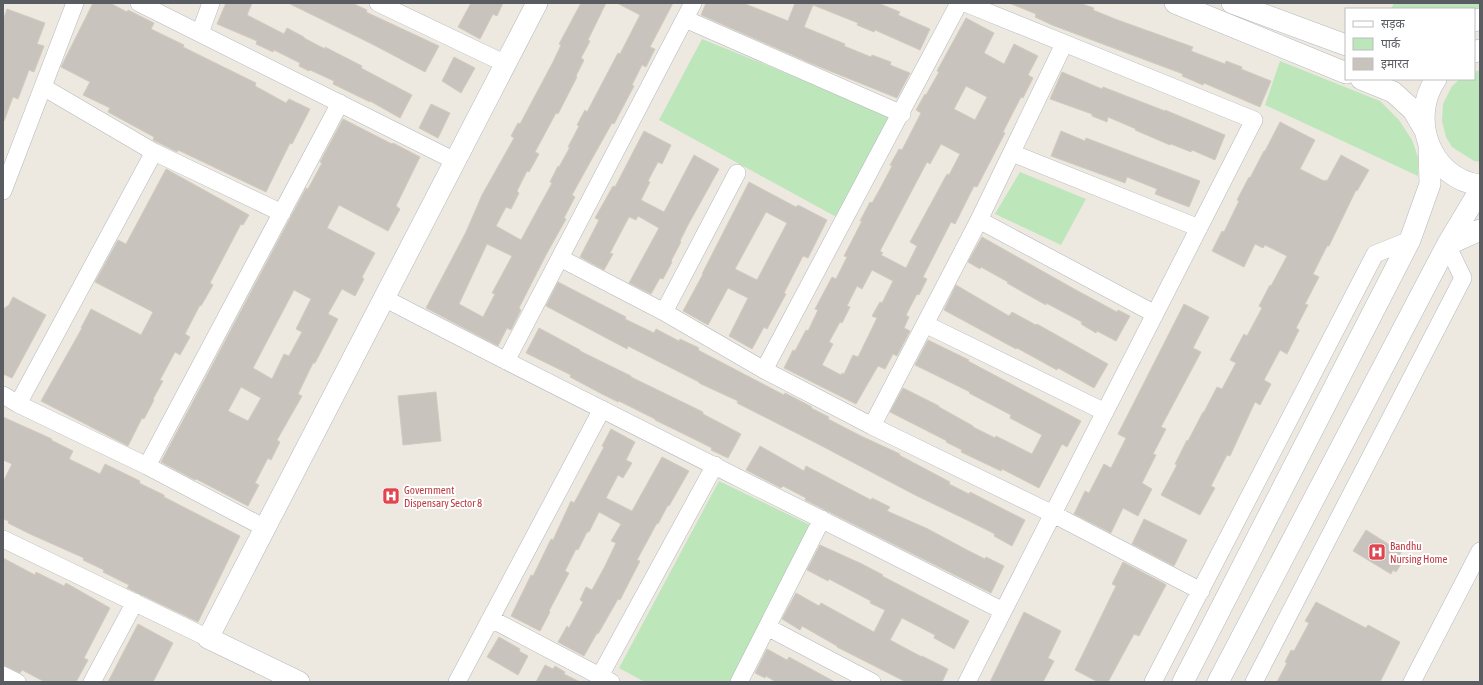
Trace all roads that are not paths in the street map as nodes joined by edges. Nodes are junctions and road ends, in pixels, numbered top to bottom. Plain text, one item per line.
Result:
1 (75, 3) edge
2 (139, 3) edge
3 (212, 3) edge
4 (537, 3) edge
5 (693, 3) edge
6 (959, 3) edge
7 (964, 3) edge
8 (1176, 3) edge
9 (1232, 3) edge
10 (386, 5) edge
11 (685, 19) junction
12 (200, 33) junction
13 (1064, 44) junction
14 (1345, 45) edge
15 (506, 64) junction
16 (1345, 73) edge
17 (1363, 80) edge
18 (1435, 80) edge
19 (43, 87) junction
20 (340, 103) junction
21 (902, 114) junction
22 (1427, 137) junction
23 (154, 152) junction
24 (1012, 153) junction
25 (455, 161) junction
26 (738, 174) dead end
27 (1480, 185) edge
28 (1480, 190) edge
29 (3, 191) edge
30 (282, 213) junction
31 (979, 220) junction
32 (1199, 228) junction
33 (1480, 230) edge
34 (1410, 240) junction
35 (1447, 245) junction
36 (560, 258) junction
37 (384, 298) junction
38 (664, 312) junction
39 (1155, 314) junction
40 (925, 324) junction
41 (506, 361) junction
42 (764, 370) junction
43 (3, 395) edge
44 (18, 404) junction
45 (602, 409) junction
46 (1105, 412) junction
47 (872, 426) junction
48 (715, 465) junction
49 (147, 466) junction
50 (1053, 514) junction
51 (822, 519) junction
52 (265, 528) junction
53 (3, 539) edge
54 (1480, 551) edge
55 (1201, 591) junction
56 (135, 602) junction
57 (1004, 611) junction
58 (491, 619) junction
59 (767, 626) junction
60 (208, 638) junction
61 (606, 679) edge
62 (92, 682) edge
63 (299, 682) edge
64 (457, 682) edge
65 (739, 682) edge
66 (872, 682) edge
67 (967, 682) edge
68 (1153, 682) edge
69 (1183, 682) edge
70 (1218, 682) edge
71 (1254, 682) edge
72 (1412, 682) edge

1 - 19 street
2 - 12 street
3 - 12 street
4 - 15 street
5 - 11 street
6 - 21 street
7 - 13 street
8 - 16 street
9 - 14 street
10 - 15 street
11 - 21 street
11 - 36 street
12 - 20 street
13 - 24 street
13 - 32 street
15 - 25 street
17 - 22 street
18 - 22 street
19 - 23 street
19 - 29 street
20 - 25 street
20 - 30 street
21 - 42 street
22 - 27 street
22 - 34 street
23 - 30 street
23 - 44 street
24 - 31 street
24 - 32 street
25 - 37 street
26 - 38 street
28 - 35 street
30 - 49 street
31 - 39 street
31 - 40 street
32 - 39 street
33 - 35 street
34 - 55 street
34 - 69 street
35 - 70 street
35 - 71 street
36 - 38 street
36 - 41 street
37 - 41 street
37 - 52 street
38 - 42 street
39 - 46 street
40 - 46 street
40 - 47 street
41 - 45 street
42 - 47 street
43 - 44 street
44 - 49 street
45 - 48 street
45 - 58 street
46 - 50 street
47 - 50 street
48 - 51 street
48 - 61 street
49 - 52 street
50 - 55 street
50 - 57 street
51 - 57 street
51 - 59 street
52 - 60 street
53 - 56 street
54 - 72 street
55 - 68 street
56 - 60 street
56 - 62 street
57 - 67 street
58 - 61 street
58 - 64 street
59 - 65 street
59 - 66 street
60 - 63 street

